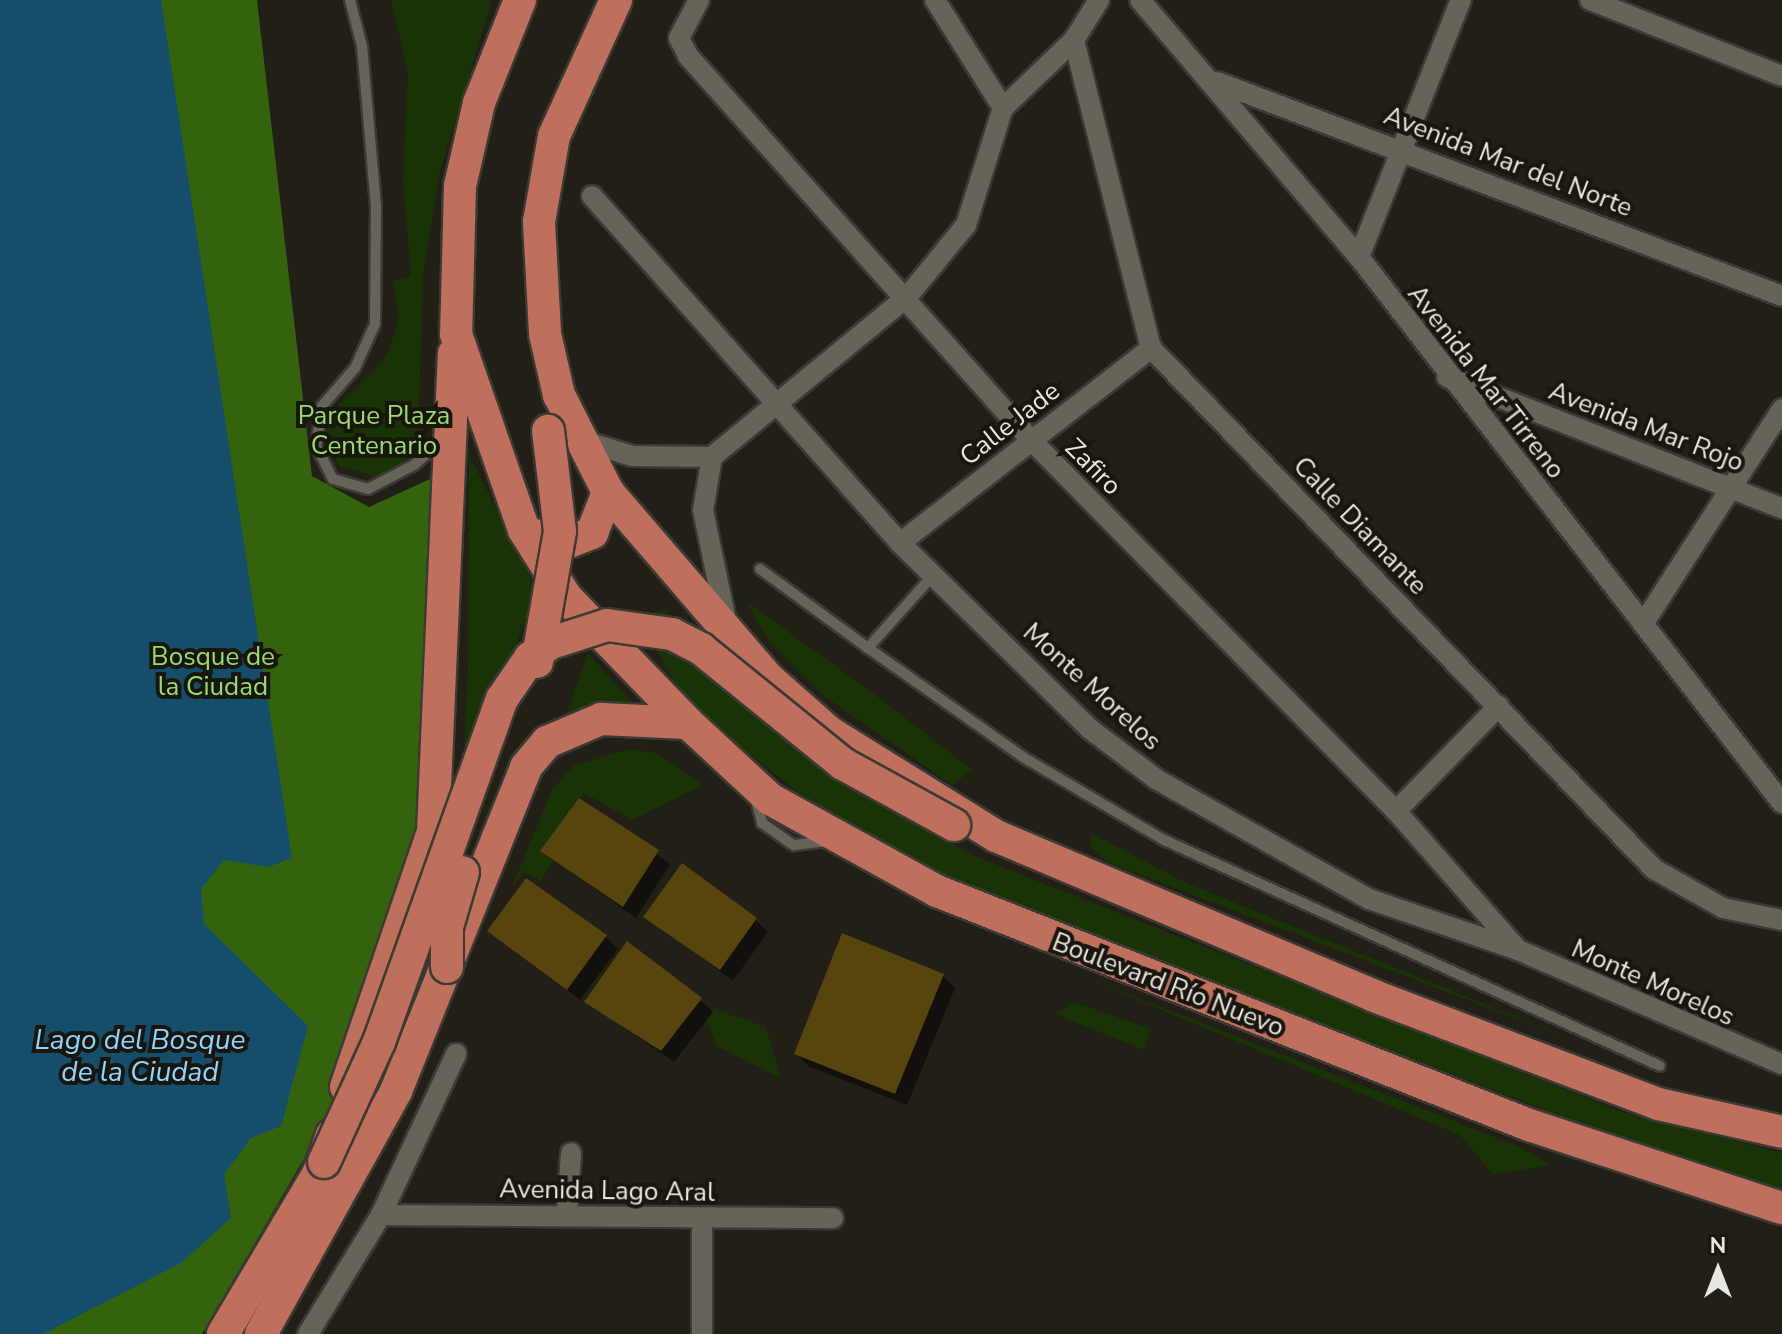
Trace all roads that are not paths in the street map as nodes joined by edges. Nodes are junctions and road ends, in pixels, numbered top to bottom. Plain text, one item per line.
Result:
1 (350, 0) edge
2 (520, 0) edge
3 (616, 0) edge
4 (699, 0) edge
5 (935, 0) edge
6 (1099, 0) edge
7 (1140, 0) edge
8 (1461, 0) edge
9 (1590, 0) edge
10 (1074, 40) junction
11 (589, 46) junction
12 (1782, 76) edge
13 (1214, 81) junction
14 (1003, 108) junction
15 (1402, 148) junction
16 (592, 196) dead end
17 (1359, 257) junction
18 (908, 296) junction
19 (1782, 296) edge
20 (456, 334) junction
21 (1151, 348) junction
22 (1447, 377) junction
23 (779, 403) junction
24 (1782, 409) edge
25 (447, 436) junction
26 (581, 440) junction
27 (1031, 440) junction
28 (712, 457) junction
29 (1731, 488) junction
30 (608, 492) junction
31 (1782, 508) edge
32 (524, 530) junction
33 (900, 543) junction
34 (760, 569) dead end
35 (933, 575) junction
36 (1643, 624) junction
37 (732, 642) junction
38 (868, 648) junction
39 (1499, 706) junction
40 (688, 723) junction
41 (1782, 803) edge
42 (1396, 811) junction
43 (996, 836) junction
44 (1782, 920) edge
45 (1518, 950) junction
46 (447, 967) junction
47 (456, 1054) dead end
48 (1782, 1064) edge
49 (1660, 1066) dead end
50 (1782, 1132) edge
51 (571, 1153) dead end
52 (324, 1162) junction
53 (1782, 1208) edge
54 (381, 1215) junction
55 (567, 1215) junction
56 (702, 1218) junction
57 (833, 1218) dead end
58 (223, 1334) edge
59 (261, 1334) edge
60 (308, 1334) edge
61 (702, 1334) edge

1 - 25 lane
2 - 20 highway
3 - 11 highway
4 - 18 street, Zafiro
5 - 14 street
6 - 10 street
7 - 13 street, Avenida Mar Tirreno
8 - 15 street
9 - 12 street
10 - 14 street
10 - 21 street
11 - 26 highway
11 - 46 highway, bridge
13 - 15 street, Avenida Mar del Norte
13 - 17 street, Avenida Mar Tirreno
14 - 18 street
15 - 17 street
15 - 19 street, Avenida Mar del Norte
16 - 23 street, Monte Morelos
17 - 22 street, Avenida Mar Tirreno
18 - 23 street
18 - 27 street, Zafiro
20 - 25 highway
20 - 32 highway, Boulevard Río Nuevo
21 - 27 street, Calle Jade
21 - 39 street, Calle Diamante
22 - 29 street, Avenida Mar Rojo
22 - 36 street, Avenida Mar Tirreno
23 - 28 street
23 - 33 street, Monte Morelos
24 - 29 street
25 - 52 highway
26 - 28 street
26 - 30 highway
27 - 33 street, Calle Jade
27 - 42 street, Zafiro
28 - 37 street
29 - 31 street, Avenida Mar Rojo
29 - 36 street
30 - 32 highway
30 - 37 highway
32 - 40 highway, Boulevard Río Nuevo
33 - 35 street, Monte Morelos
34 - 38 lane
35 - 38 lane
35 - 45 street, Monte Morelos
36 - 41 street, Avenida Mar Tirreno
37 - 43 highway
38 - 49 lane
39 - 42 street
39 - 44 street, Calle Diamante
40 - 46 highway
40 - 53 highway, Boulevard Río Nuevo
42 - 45 street, Zafiro
43 - 50 highway
43 - 52 highway, bridge
45 - 48 street, Monte Morelos
46 - 59 highway
47 - 54 street
51 - 55 street
52 - 58 highway
54 - 55 street, Avenida Lago Aral
54 - 60 street
55 - 56 street, Avenida Lago Aral
56 - 57 street, Avenida Lago Aral
56 - 61 street

